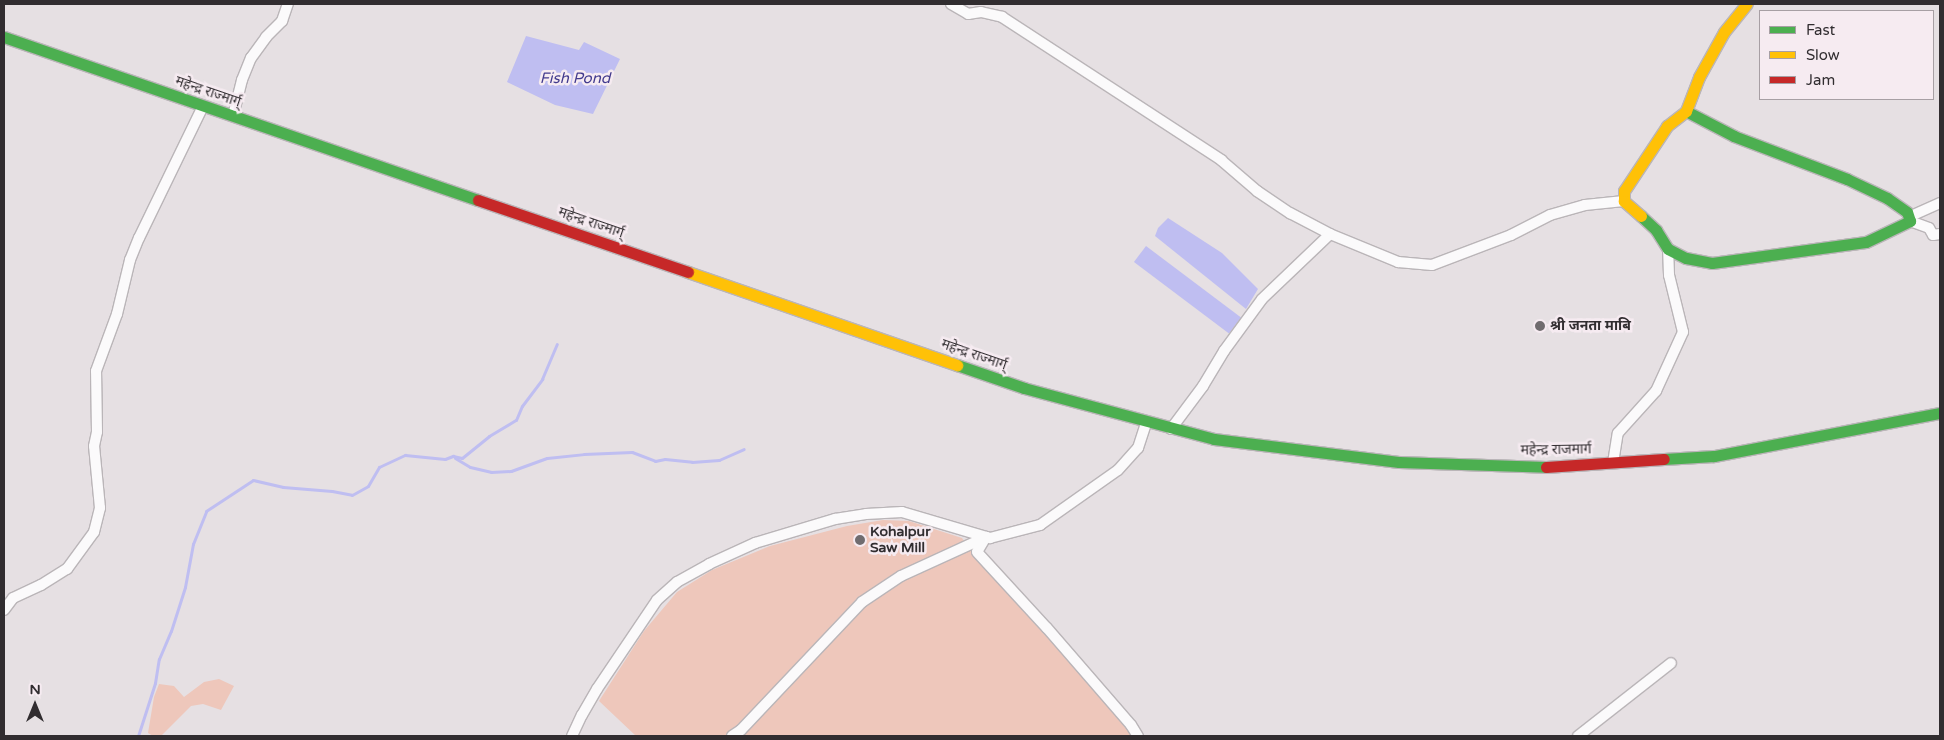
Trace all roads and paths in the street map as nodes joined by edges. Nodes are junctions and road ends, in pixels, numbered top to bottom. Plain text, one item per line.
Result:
1 (288, 4) edge
2 (950, 4) edge
3 (1747, 4) edge
4 (4, 37) edge
5 (203, 106) junction
6 (1686, 111) junction
7 (233, 116) junction
8 (1624, 201) junction
9 (1940, 203) edge
10 (1910, 221) junction
11 (1330, 234) junction
12 (1940, 234) edge
13 (1668, 249) junction
14 (1940, 413) edge
15 (1147, 421) junction
16 (1171, 429) junction
17 (1613, 463) junction
18 (986, 537) junction
19 (4, 610) edge
20 (1671, 662) dead end
21 (572, 736) edge
22 (732, 736) edge
23 (1138, 736) edge
24 (1578, 736) edge

1 - 7 street
2 - 11 street
3 - 6 main road
4 - 5 main road, महेन्द्र राज्मार्ग्
5 - 7 main road, महेन्द्र राज्मार्ग्
5 - 19 street
6 - 8 main road
6 - 10 main road
7 - 15 main road, महेन्द्र राज्मार्ग्
8 - 11 street
8 - 13 main road
9 - 10 street
10 - 12 street
10 - 13 main road
11 - 16 street
13 - 17 street
14 - 17 main road, महेन्द्र राजमार्ग
15 - 16 main road, महेन्द्र राज्मार्ग्
15 - 18 street
16 - 17 main road, महेन्द्र राजमार्ग
18 - 21 street
18 - 22 street
18 - 23 street
20 - 24 street

